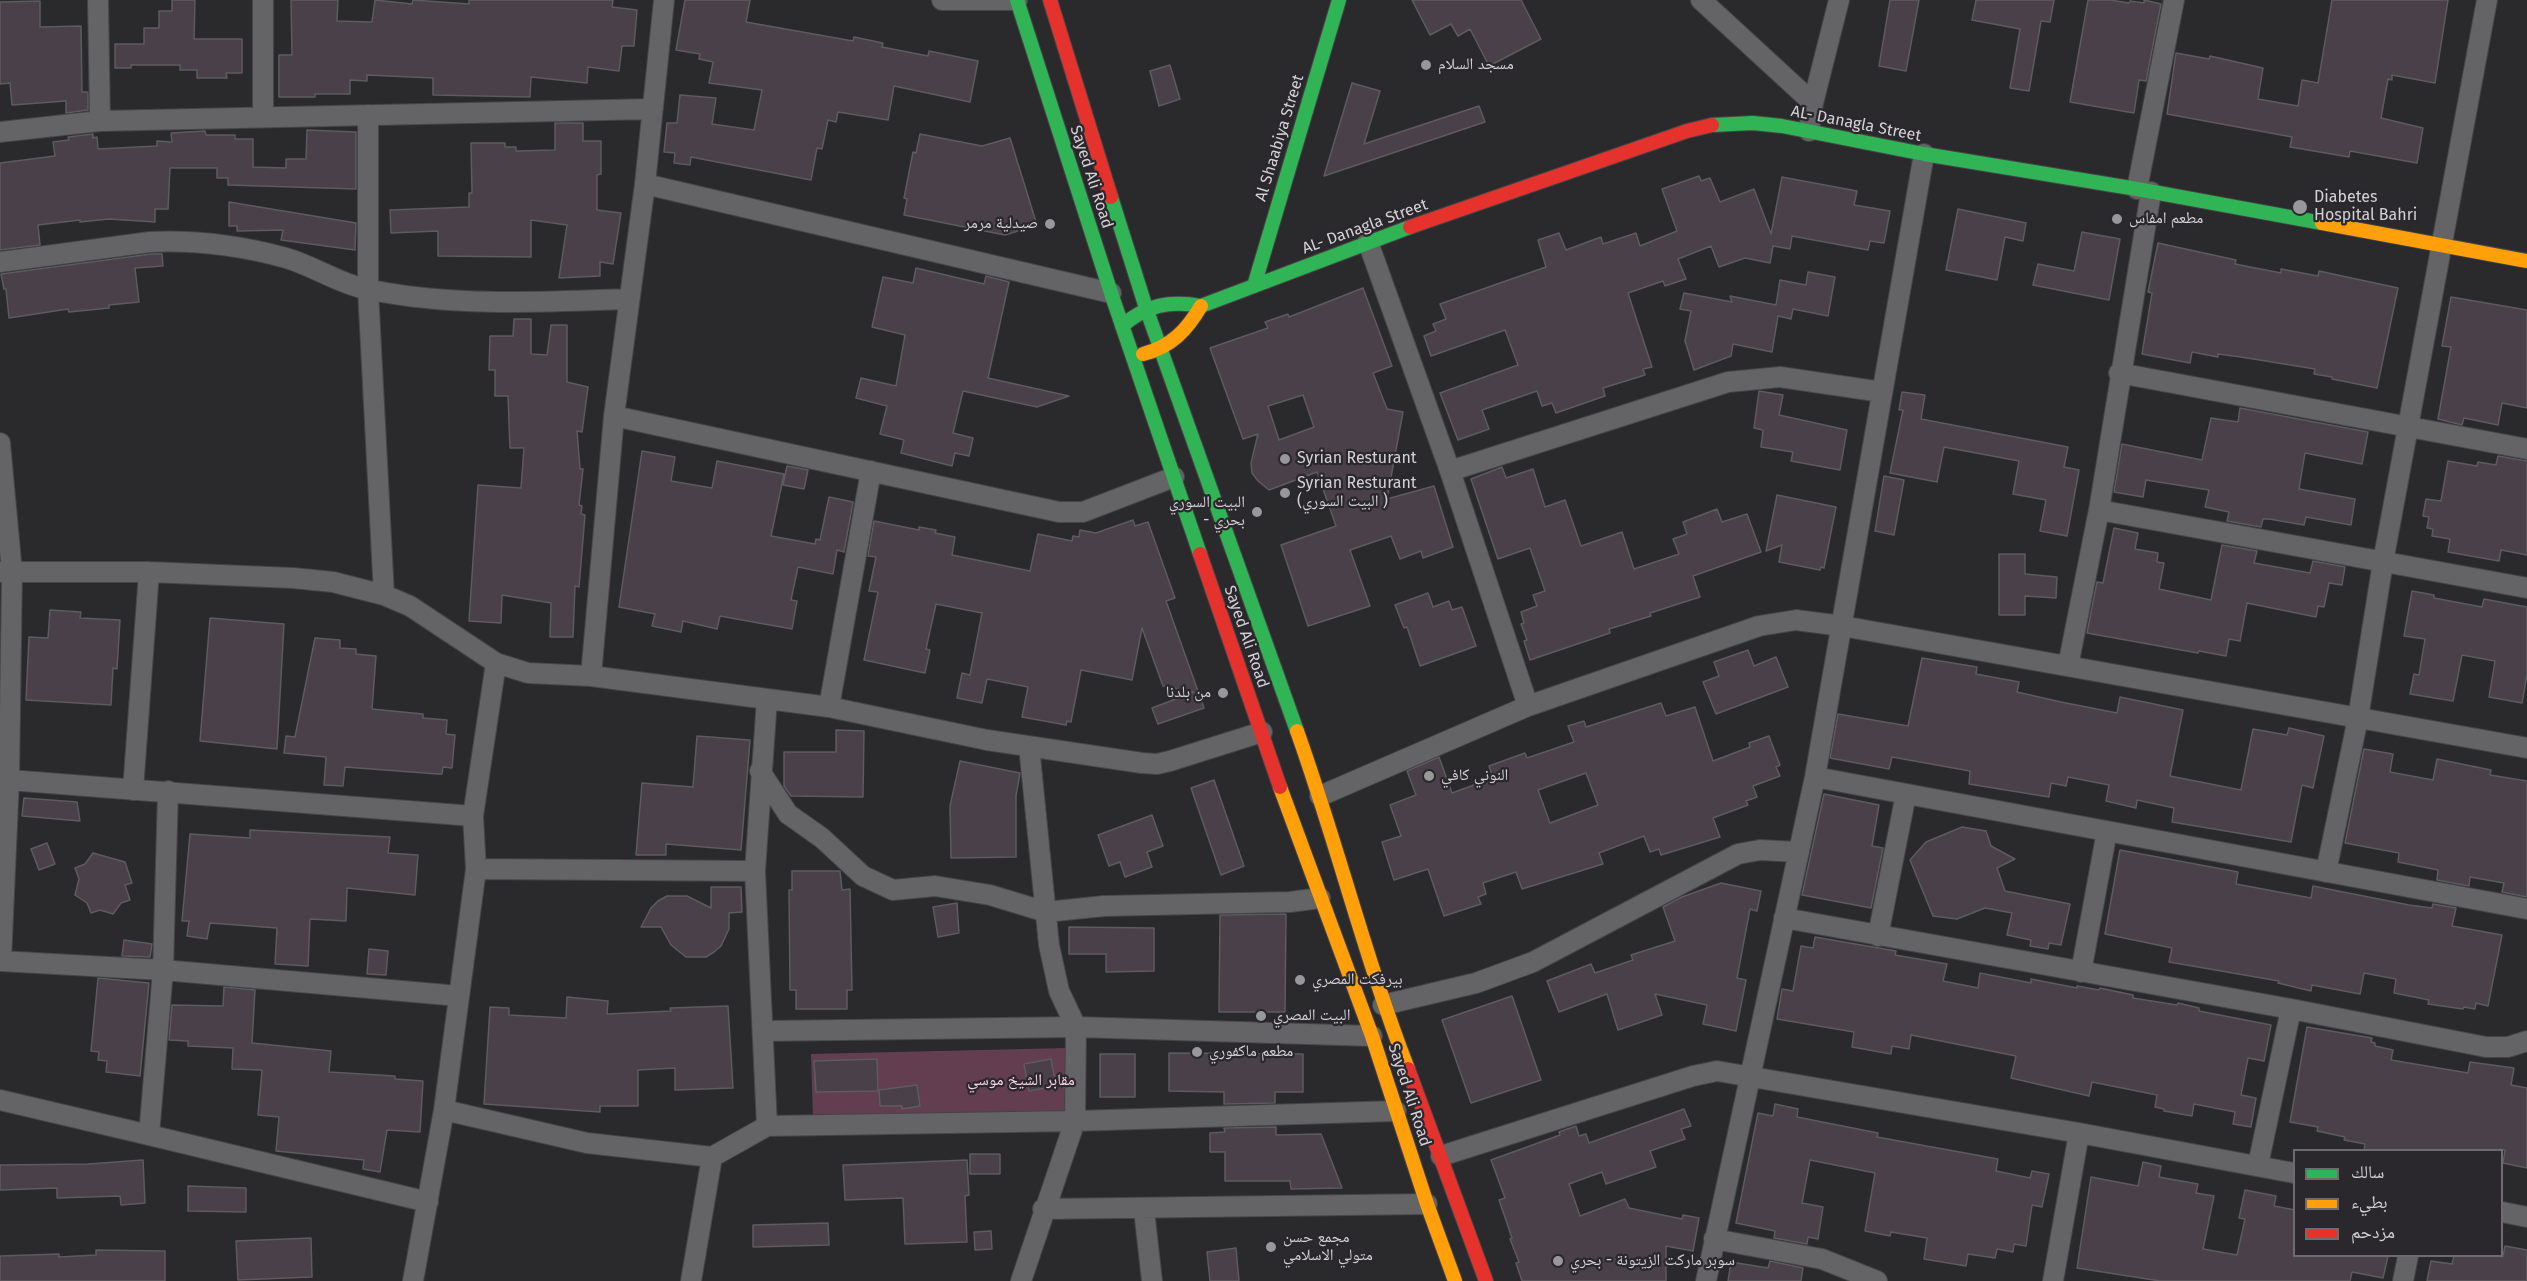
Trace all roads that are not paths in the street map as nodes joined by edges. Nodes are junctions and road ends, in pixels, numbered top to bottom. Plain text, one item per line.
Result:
1 (98, 0) edge
2 (262, 0) edge
3 (664, 0) edge
4 (942, 0) edge
5 (1017, 0) edge
6 (1050, 0) edge
7 (1339, 0) edge
8 (1701, 0) edge
9 (1839, 0) edge
10 (2174, 0) edge
11 (2487, 0) edge
12 (1813, 103) junction
13 (653, 109) junction
14 (368, 115) junction
15 (263, 117) junction
16 (100, 121) junction
17 (1809, 131) junction
18 (0, 132) edge
19 (1924, 154) junction
20 (645, 183) junction
21 (2144, 191) junction
22 (1368, 242) junction
23 (2440, 245) junction
24 (2527, 261) edge
25 (0, 262) edge
26 (1254, 286) junction
27 (368, 290) junction
28 (1111, 293) junction
29 (629, 299) junction
30 (1201, 306) junction
31 (1146, 308) junction
32 (1122, 326) junction
33 (1161, 348) junction
34 (1133, 356) junction
35 (2120, 373) junction
36 (1882, 392) junction
37 (614, 416) junction
38 (2408, 427) junction
39 (0, 442) edge
40 (2527, 449) edge
41 (872, 471) junction
42 (1450, 471) junction
43 (1174, 477) junction
44 (2099, 510) junction
45 (2383, 562) junction
46 (6, 572) edge
47 (150, 572) junction
48 (2527, 588) edge
49 (384, 595) junction
50 (1842, 626) junction
51 (496, 663) junction
52 (2068, 666) junction
53 (591, 676) junction
54 (767, 699) junction
55 (1528, 706) junction
56 (829, 707) junction
57 (2358, 717) junction
58 (1262, 732) junction
59 (1029, 746) junction
60 (2527, 748) edge
61 (760, 771) junction
62 (1815, 777) junction
63 (9, 780) junction
64 (133, 790) junction
65 (168, 791) junction
66 (1906, 794) junction
67 (1320, 796) junction
68 (473, 816) junction
69 (2107, 831) junction
70 (1320, 849) junction
71 (1799, 852) junction
72 (476, 869) junction
73 (755, 871) junction
74 (2326, 872) junction
75 (1320, 897) junction
76 (2527, 909) edge
77 (1046, 912) junction
78 (1784, 918) junction
79 (1878, 936) junction
80 (1, 961) edge
81 (163, 970) junction
82 (2081, 972) junction
83 (459, 996) junction
84 (1383, 1005) junction
85 (2291, 1009) junction
86 (1076, 1028) junction
87 (764, 1030) junction
88 (1372, 1036) junction
89 (2527, 1041) edge
90 (1749, 1077) junction
91 (0, 1100) edge
92 (444, 1110) junction
93 (1396, 1111) junction
94 (1075, 1121) junction
95 (767, 1126) junction
96 (2079, 1133) junction
97 (149, 1134) junction
98 (1442, 1156) junction
99 (712, 1157) junction
100 (2258, 1165) junction
101 (2293, 1173) edge
102 (428, 1202) junction
103 (1427, 1204) junction
104 (1043, 1209) junction
105 (1143, 1210) junction
106 (2503, 1212) edge
107 (2527, 1216) edge
108 (1714, 1239) junction
109 (2408, 1257) edge
110 (413, 1281) edge
111 (691, 1281) edge
112 (1021, 1281) edge
113 (1152, 1281) edge
114 (1455, 1281) edge
115 (1486, 1281) edge
116 (1706, 1281) edge
117 (1877, 1281) edge
118 (2053, 1281) edge
119 (2403, 1281) edge

1 - 16 street
2 - 15 street
3 - 13 street
4 - 5 street
5 - 28 main road, Sayed Ali Road
6 - 31 main road, Sayed Ali Road
7 - 26 main road, Al Shaabiya Street
8 - 12 street
9 - 12 street
10 - 21 street
11 - 23 street
12 - 17 street
13 - 14 street
13 - 20 street
14 - 15 street
14 - 27 street
15 - 16 street
16 - 18 street
17 - 19 main road, AL- Danagla Street
17 - 22 main road, AL- Danagla Street
19 - 21 main road, AL- Danagla Street
19 - 36 street
20 - 28 street
20 - 29 street
21 - 23 main road, AL- Danagla Street
21 - 35 street
22 - 26 main road, AL- Danagla Street
22 - 42 street
23 - 24 main road, AL- Danagla Street
23 - 38 street
25 - 27 street
26 - 30 main road, AL- Danagla Street
27 - 29 street
27 - 49 street
28 - 32 main road, Sayed Ali Road
29 - 37 street
30 - 31 main road
30 - 33 main road
31 - 32 main road
31 - 33 main road, Sayed Ali Road
32 - 34 main road, Sayed Ali Road
33 - 34 main road
33 - 67 main road, Sayed Ali Road
34 - 43 main road, Sayed Ali Road
35 - 38 street
35 - 44 street
36 - 42 street
36 - 50 street
37 - 41 street
37 - 53 street
38 - 40 street
38 - 45 street
39 - 46 street
41 - 43 street
41 - 56 street
42 - 55 street
43 - 58 main road, Sayed Ali Road
44 - 45 street
44 - 52 street
45 - 48 street
45 - 57 street
46 - 47 street
46 - 63 street
47 - 49 street
47 - 64 street
49 - 51 street
50 - 52 street
50 - 55 street
50 - 62 street
51 - 53 street
51 - 68 street
52 - 57 street
53 - 54 street
54 - 56 street
54 - 61 street
55 - 67 street
56 - 59 street
57 - 60 street
57 - 74 street
58 - 59 street
58 - 70 main road, Sayed Ali Road
59 - 77 street
61 - 73 street
61 - 77 street
62 - 66 street
62 - 71 street
63 - 64 street
63 - 80 street
64 - 65 street
65 - 68 street
65 - 81 street
66 - 69 street
66 - 79 street
67 - 70 main road, Sayed Ali Road
68 - 72 street
69 - 74 street
69 - 82 street
70 - 75 main road, Sayed Ali Road
70 - 84 main road, Sayed Ali Road
71 - 78 street
71 - 84 street
72 - 73 street
72 - 83 street
73 - 87 street
74 - 76 street
75 - 77 street
75 - 88 main road, Sayed Ali Road
77 - 86 street
78 - 79 street
78 - 90 street
79 - 82 street
80 - 81 street
81 - 83 street
81 - 97 street
82 - 85 street
83 - 92 street
84 - 98 main road, Sayed Ali Road
85 - 89 street
85 - 100 street
86 - 87 street
86 - 88 street
86 - 94 street
87 - 95 street
88 - 93 main road, Sayed Ali Road
90 - 96 street
90 - 98 street
90 - 108 street
91 - 97 street
92 - 99 street
92 - 102 street
93 - 94 street
93 - 103 main road, Sayed Ali Road
94 - 95 street
94 - 104 street
95 - 99 street
96 - 100 street
96 - 118 street
97 - 102 street
98 - 115 main road, Sayed Ali Road
99 - 111 street
100 - 101 street
102 - 110 street
103 - 105 street
103 - 114 main road, Sayed Ali Road
104 - 105 street
104 - 112 street
105 - 113 street
106 - 107 street
108 - 116 street
108 - 117 street
109 - 119 street

